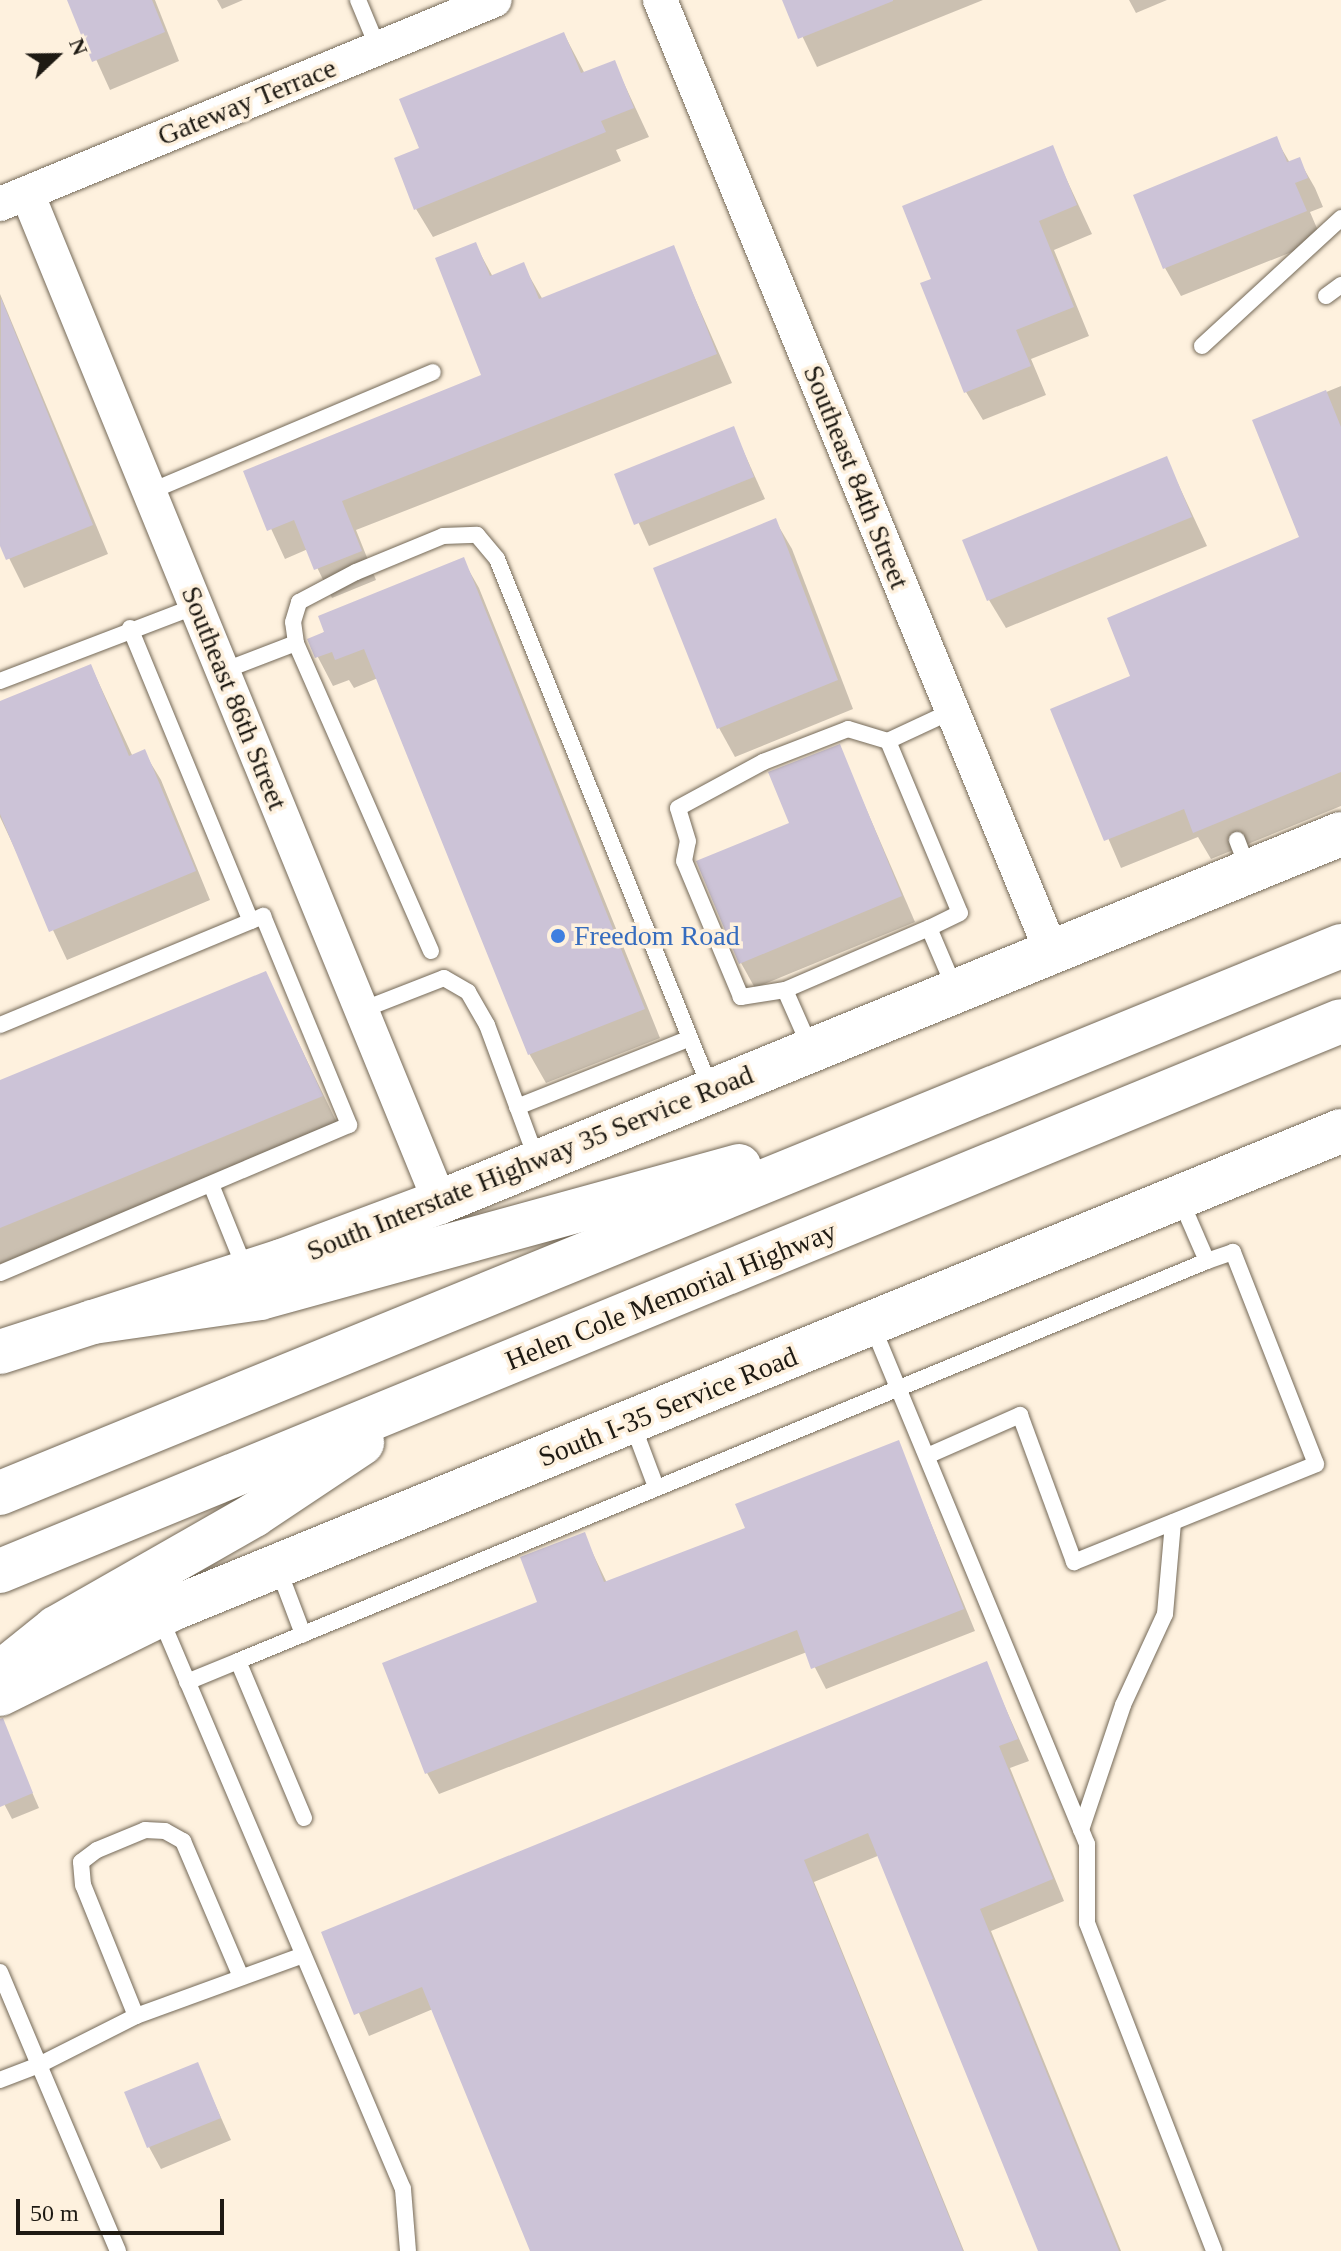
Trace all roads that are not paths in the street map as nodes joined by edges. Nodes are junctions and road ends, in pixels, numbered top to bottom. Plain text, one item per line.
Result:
1 (358, 0) edge
2 (495, 0) edge
3 (660, 0) edge
4 (378, 48) junction
5 (13, 198) edge
6 (1341, 218) edge
7 (1341, 285) edge
8 (1326, 296) dead end
9 (1202, 346) dead end
10 (433, 372) dead end
11 (149, 492) junction
12 (196, 606) junction
13 (130, 628) junction
14 (296, 643) junction
15 (223, 671) junction
16 (0, 681) edge
17 (952, 711) junction
18 (888, 741) junction
19 (1341, 834) edge
20 (251, 921) junction
21 (929, 928) junction
22 (1341, 946) edge
23 (431, 951) dead end
24 (1052, 953) junction
25 (785, 990) junction
26 (956, 991) junction
27 (362, 1010) junction
28 (1341, 1021) edge
29 (0, 1025) edge
30 (690, 1038) junction
31 (812, 1051) junction
32 (712, 1091) junction
33 (517, 1107) junction
34 (934, 1112) junction
35 (1341, 1131) edge
36 (538, 1162) junction
37 (212, 1187) junction
38 (1179, 1198) junction
39 (440, 1202) junction
40 (1207, 1261) junction
41 (246, 1272) junction
42 (0, 1273) edge
43 (92, 1322) junction
44 (871, 1323) junction
45 (0, 1352) edge
46 (897, 1387) junction
47 (446, 1389) junction
48 (631, 1421) junction
49 (927, 1456) junction
50 (656, 1487) junction
51 (0, 1493) edge
52 (1173, 1522) junction
53 (277, 1566) junction
54 (0, 1571) edge
55 (159, 1616) junction
56 (303, 1634) junction
57 (238, 1661) junction
58 (0, 1673) edge
59 (187, 1682) junction
60 (0, 1694) edge
61 (304, 1818) dead end
62 (1081, 1830) junction
63 (301, 1956) junction
64 (0, 1972) edge
65 (241, 1977) junction
66 (136, 2016) junction
67 (39, 2065) junction
68 (0, 2080) edge
69 (118, 2251) edge
70 (408, 2251) edge
71 (1214, 2251) edge

1 - 4 lane
2 - 4 street, Gateway Terrace
3 - 17 street, Southeast 84th Street
4 - 5 street, Gateway Terrace
5 - 11 street, Southeast 86th Street
6 - 9 lane
7 - 8 lane
10 - 11 lane
11 - 12 street, Southeast 86th Street
12 - 13 lane
12 - 15 street, Southeast 86th Street
13 - 16 lane
13 - 20 lane
14 - 15 lane
14 - 23 lane
14 - 30 lane
15 - 27 street, Southeast 86th Street
17 - 18 lane
17 - 24 street, Southeast 84th Street
18 - 21 lane
18 - 25 lane
19 - 24 main road
20 - 29 lane
20 - 37 lane
21 - 25 lane
21 - 26 lane
22 - 34 main road
24 - 26 main road, South Interstate Highway 35 Service Road
25 - 31 lane
26 - 31 main road, South Interstate Highway 35 Service Road
27 - 33 lane
27 - 39 street, Southeast 86th Street
28 - 47 main road, Helen Cole Memorial Highway
30 - 32 lane
30 - 33 lane
31 - 32 main road, South Interstate Highway 35 Service Road
32 - 36 main road, South Interstate Highway 35 Service Road
33 - 36 lane
34 - 43 main road
34 - 51 main road
35 - 38 main road, South I-35 Service Road
36 - 39 main road, South Interstate Highway 35 Service Road
37 - 41 lane
37 - 42 lane
38 - 40 lane
38 - 44 main road, South I-35 Service Road
39 - 41 main road, South Interstate Highway 35 Service Road
40 - 46 lane
40 - 52 lane
41 - 43 main road, South Interstate Highway 35 Service Road
43 - 45 main road, South Interstate Highway 35 Service Road
44 - 46 lane
44 - 48 main road, South I-35 Service Road
46 - 49 lane
46 - 50 lane
47 - 54 main road, Helen Cole Memorial Highway
47 - 58 main road
48 - 50 lane
48 - 53 main road, South I-35 Service Road
49 - 52 lane
49 - 62 lane
50 - 56 lane
52 - 62 lane
53 - 55 main road, South I-35 Service Road
53 - 56 lane
55 - 59 lane
55 - 60 main road, South I-35 Service Road
56 - 57 lane
57 - 59 lane
57 - 61 lane
59 - 63 lane
62 - 71 lane
63 - 65 lane
63 - 70 lane
64 - 67 lane
65 - 66 lane
65 - 66 lane
66 - 67 lane
67 - 68 lane
67 - 69 lane

